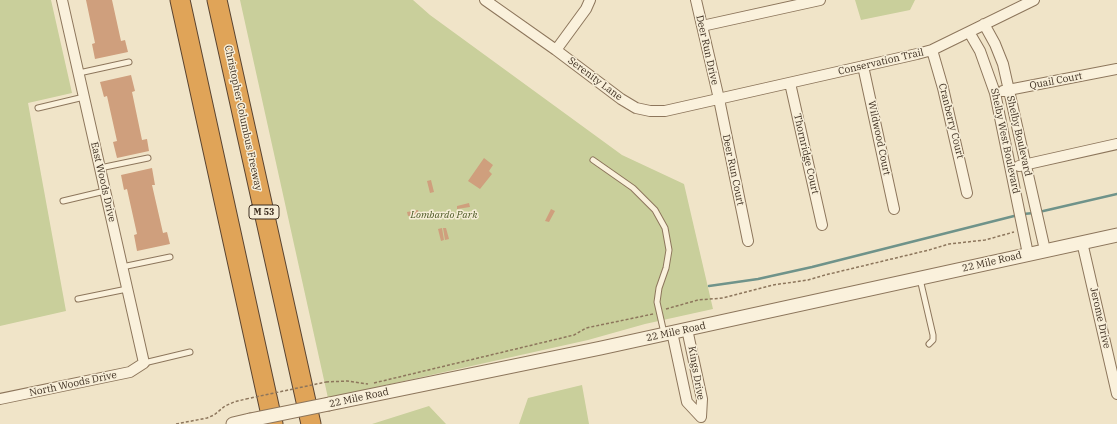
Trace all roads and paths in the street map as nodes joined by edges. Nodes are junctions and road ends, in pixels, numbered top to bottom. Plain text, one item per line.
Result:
1 (62, 0) edge
2 (180, 0) edge
3 (217, 0) edge
4 (485, 0) edge
5 (590, 0) edge
6 (696, 0) edge
7 (820, 0) edge
8 (1034, 0) edge
9 (984, 24) junction
10 (702, 26) junction
11 (969, 32) junction
12 (556, 50) junction
13 (932, 50) junction
14 (129, 62) dead end
15 (863, 66) junction
16 (1117, 69) edge
17 (79, 73) junction
18 (790, 83) junction
19 (1009, 90) junction
20 (995, 93) junction
21 (84, 97) junction
22 (719, 99) junction
23 (38, 108) dead end
24 (1117, 144) edge
25 (148, 158) dead end
26 (593, 160) dead end
27 (1025, 164) junction
28 (100, 168) junction
29 (1011, 168) junction
30 (105, 191) junction
31 (967, 192) dead end
32 (63, 201) dead end
33 (894, 209) dead end
34 (822, 225) dead end
35 (1023, 228) junction
36 (1117, 235) edge
37 (748, 241) dead end
38 (1082, 242) junction
39 (1046, 250) junction
40 (1028, 254) junction
41 (170, 257) dead end
42 (122, 267) junction
43 (920, 278) junction
44 (127, 289) junction
45 (78, 299) dead end
46 (659, 312) junction
47 (687, 329) junction
48 (668, 333) junction
49 (929, 344) dead end
50 (190, 352) dead end
51 (144, 363) junction
52 (1117, 394) edge
53 (0, 398) edge
54 (702, 420) edge
55 (176, 424) edge
56 (233, 424) edge
57 (273, 424) edge
58 (311, 424) edge

1 - 17 street, East Woods Drive
2 - 57 highway
3 - 58 highway, Christopher Columbus Freeway / M 53
4 - 12 street, Serenity Lane
5 - 12 street
6 - 10 street, Deer Run Drive
7 - 10 street
8 - 9 street, Conservation Trail
9 - 11 street, Conservation Trail
9 - 19 street, Shelby Boulevard
10 - 22 street, Deer Run Drive
11 - 13 street, Conservation Trail
11 - 20 street, Shelby West Boulevard
12 - 22 street, Serenity Lane
13 - 15 street, Conservation Trail
13 - 31 street, Cranberry Court
14 - 17 lane
15 - 18 street, Conservation Trail
15 - 33 street, Wildwood Court
16 - 19 street, Quail Court
17 - 21 street, East Woods Drive
18 - 22 street, Conservation Trail
18 - 34 street, Thornridge Court
19 - 20 street, Quail Court
19 - 27 street, Shelby Boulevard
20 - 29 street, Shelby West Boulevard
21 - 23 lane
21 - 28 street, East Woods Drive
22 - 37 street, Deer Run Court
24 - 27 street
25 - 28 lane
26 - 46 lane
27 - 29 street
27 - 39 street, Shelby Boulevard
28 - 30 street, East Woods Drive
29 - 35 street, Shelby West Boulevard
30 - 32 lane
30 - 42 street, East Woods Drive
35 - 40 street, Shelby West Boulevard
35 - 46 path
36 - 38 street, 22 Mile Road
38 - 39 street, 22 Mile Road
38 - 52 street, Jerome Drive
39 - 40 street, 22 Mile Road
40 - 43 street, 22 Mile Road
41 - 42 lane
42 - 44 street, East Woods Drive
43 - 47 street, 22 Mile Road
43 - 49 lane
44 - 45 lane
44 - 51 street, East Woods Drive
46 - 48 lane
46 - 55 path, bridge
47 - 48 street, 22 Mile Road
47 - 54 street, Kings Drive
48 - 54 street, Kings Drive
48 - 56 street, 22 Mile Road, bridge
50 - 51 lane
51 - 53 street, North Woods Drive

